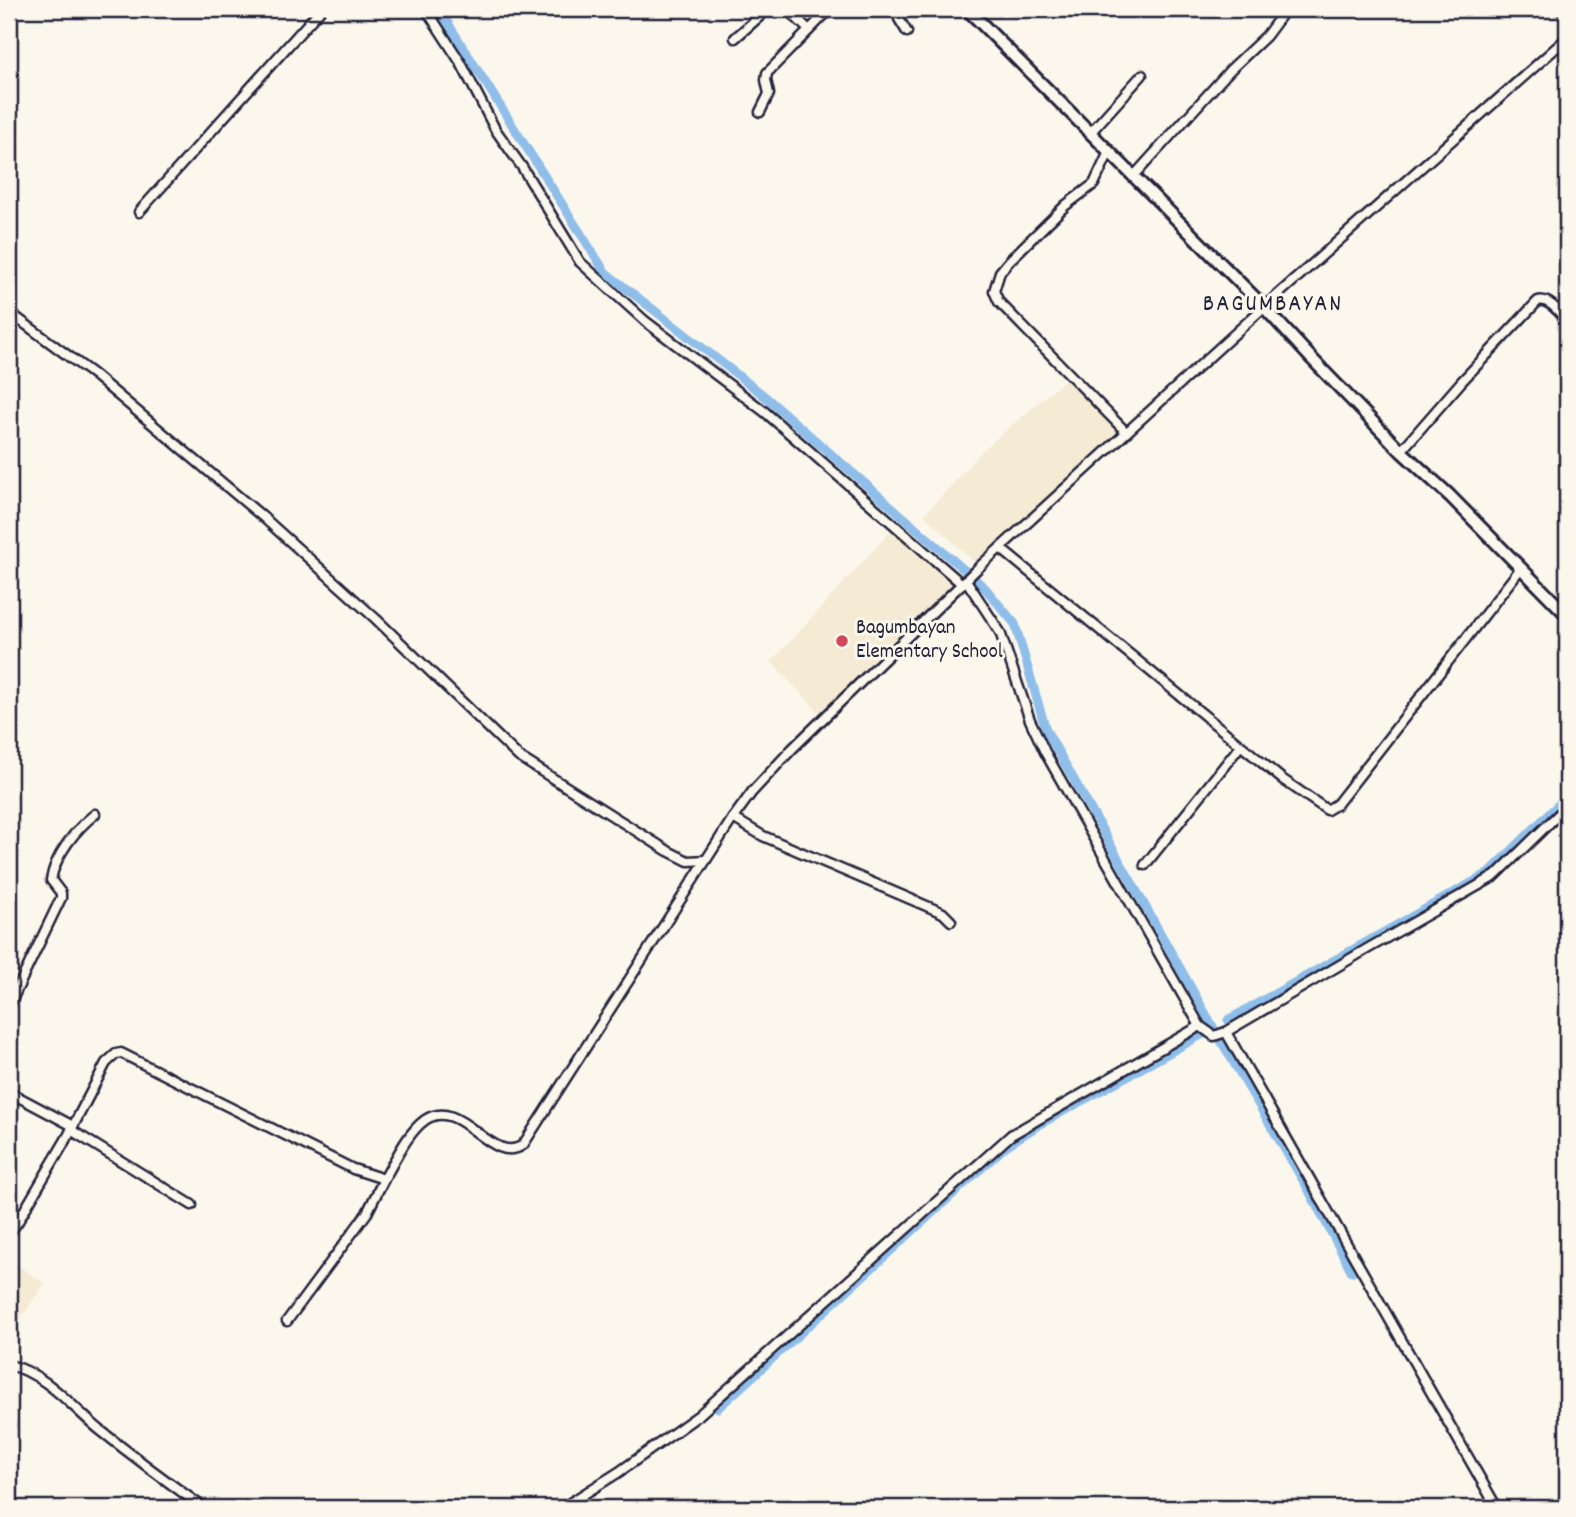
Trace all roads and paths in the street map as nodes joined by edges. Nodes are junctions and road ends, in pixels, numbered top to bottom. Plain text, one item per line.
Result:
1 (321, 9) edge
2 (426, 9) edge
3 (768, 9) edge
4 (787, 9) edge
5 (830, 9) edge
6 (899, 9) edge
7 (967, 9) edge
8 (1286, 9) edge
9 (1559, 9) edge
10 (1567, 16) edge
11 (808, 30) junction
12 (907, 32) dead end
13 (735, 38) dead end
14 (1567, 38) edge
15 (1142, 75) dead end
16 (760, 112) dead end
17 (1090, 133) junction
18 (1109, 152) junction
19 (1133, 177) junction
20 (139, 212) dead end
21 (1264, 307) junction
22 (9, 312) edge
23 (1567, 321) edge
24 (1126, 432) junction
25 (1401, 450) junction
26 (1000, 548) junction
27 (1521, 568) junction
28 (965, 581) junction
29 (1567, 615) edge
30 (1241, 745) junction
31 (1567, 806) edge
32 (94, 814) dead end
33 (733, 818) junction
34 (706, 860) junction
35 (688, 861) junction
36 (1144, 865) dead end
37 (696, 875) junction
38 (951, 921) dead end
39 (9, 1006) edge
40 (1200, 1026) junction
41 (1226, 1032) junction
42 (9, 1092) edge
43 (71, 1128) junction
44 (384, 1179) junction
45 (192, 1205) dead end
46 (9, 1233) edge
47 (287, 1321) dead end
48 (9, 1365) edge
49 (204, 1508) edge
50 (251, 1508) edge
51 (262, 1508) edge
52 (562, 1508) edge
53 (1497, 1508) edge

1 - 20 street
2 - 28 street
3 - 13 street
4 - 11 street
5 - 11 street
6 - 12 street
7 - 17 main road
8 - 19 street
9 - 10 street
11 - 16 street
14 - 21 street
15 - 17 street
17 - 18 main road
18 - 19 main road
18 - 24 street
19 - 21 main road
21 - 24 street
21 - 25 main road
22 - 35 street
23 - 25 street
24 - 26 street
25 - 27 main road
26 - 28 street
26 - 30 street
27 - 29 main road
27 - 30 street
28 - 33 street
28 - 40 street
30 - 36 street
31 - 41 street
32 - 39 street
33 - 34 street
33 - 38 street
34 - 35 street
34 - 37 street
35 - 37 street
37 - 44 street
40 - 41 street
40 - 52 street
41 - 53 street
42 - 43 street
43 - 44 street
43 - 45 street
43 - 46 street
44 - 47 street
48 - 49 street
50 - 51 street

